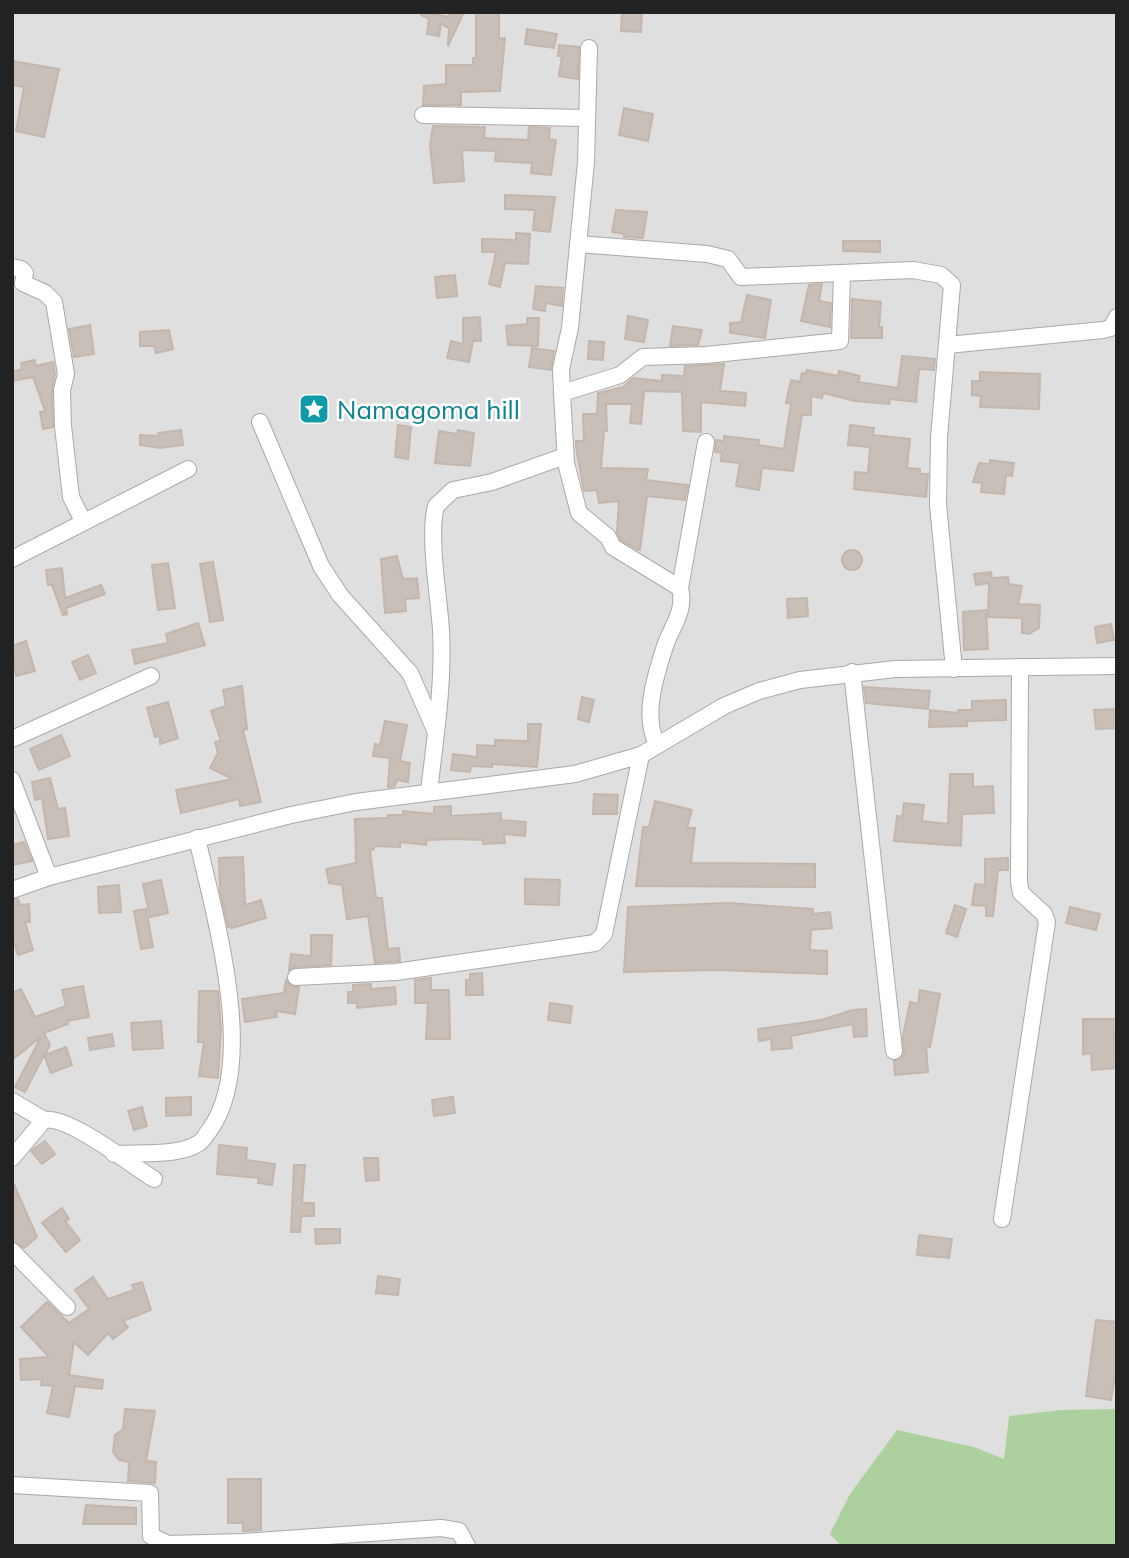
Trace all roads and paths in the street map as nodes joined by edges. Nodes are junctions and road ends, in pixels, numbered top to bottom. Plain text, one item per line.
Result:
1 (589, 47) dead end
2 (423, 114) dead end
3 (587, 118) junction
4 (578, 244) junction
5 (12, 267) edge
6 (842, 274) junction
7 (1115, 325) edge
8 (947, 345) junction
9 (562, 393) junction
10 (260, 422) dead end
11 (706, 442) dead end
12 (565, 456) junction
13 (188, 469) dead end
14 (83, 521) junction
15 (12, 559) edge
16 (680, 588) junction
17 (1117, 666) edge
18 (1020, 667) junction
19 (954, 668) junction
20 (852, 672) junction
21 (151, 676) dead end
22 (436, 732) junction
23 (12, 739) edge
24 (657, 744) junction
25 (641, 755) junction
26 (12, 779) edge
27 (429, 792) junction
28 (197, 838) junction
29 (49, 877) junction
30 (12, 890) edge
31 (296, 977) dead end
32 (894, 1051) dead end
33 (12, 1101) edge
34 (44, 1120) junction
35 (114, 1154) junction
36 (12, 1158) edge
37 (154, 1180) dead end
38 (1002, 1219) dead end
39 (12, 1251) edge
40 (66, 1307) dead end
41 (12, 1485) edge
42 (467, 1546) edge

1 - 3 street
2 - 3 street
3 - 4 street
4 - 6 street
4 - 9 street
5 - 14 street
6 - 8 street
6 - 9 street
7 - 8 street
8 - 19 street
9 - 12 street
10 - 22 street
11 - 16 street
12 - 16 street
12 - 22 street
13 - 14 street
14 - 15 street
16 - 24 street
17 - 18 street
18 - 19 street
18 - 38 street
19 - 20 street
20 - 24 street
20 - 32 street
21 - 23 street
22 - 27 street
24 - 25 street
25 - 27 street
25 - 31 street
26 - 29 street
27 - 28 street
28 - 29 street
28 - 35 street
29 - 30 street
33 - 34 street
34 - 35 street
34 - 36 street
35 - 37 street
39 - 40 street
41 - 42 street

